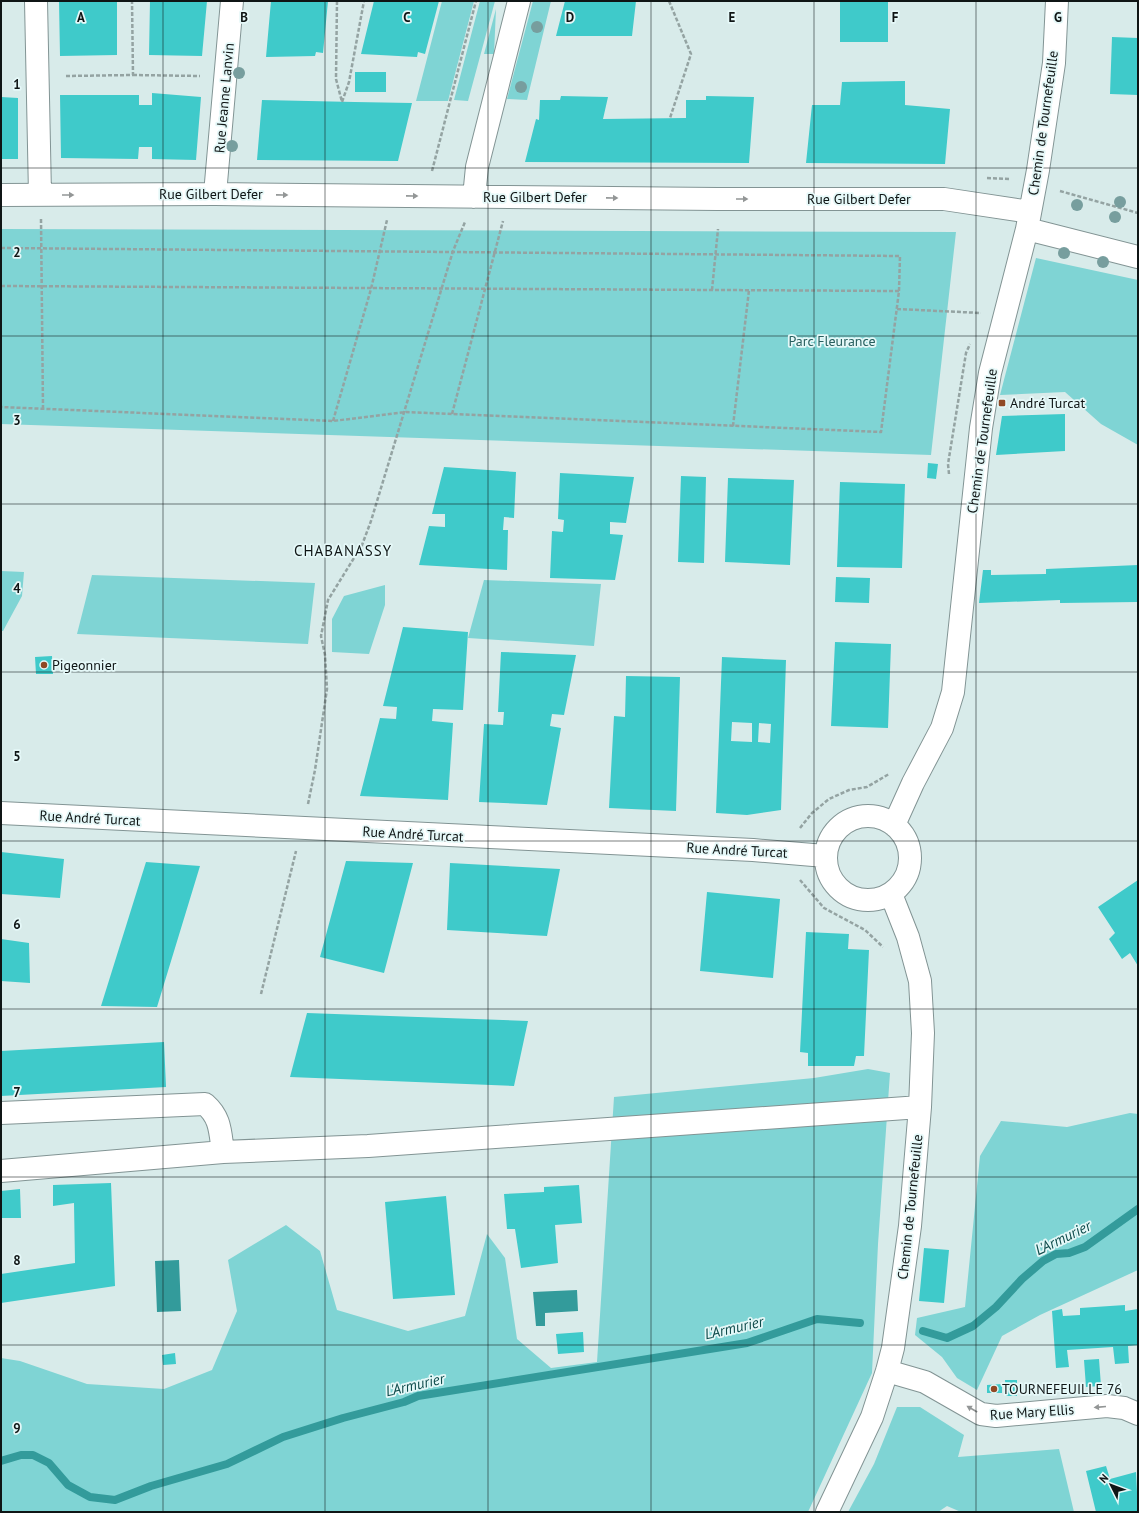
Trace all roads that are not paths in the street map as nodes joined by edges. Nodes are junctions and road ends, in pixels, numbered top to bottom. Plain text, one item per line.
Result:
1 (36, 1) edge
2 (232, 1) edge
3 (519, 1) edge
4 (1057, 1) edge
5 (215, 194) junction
6 (1, 195) edge
7 (40, 195) junction
8 (474, 197) junction
9 (1028, 220) junction
10 (1138, 257) edge
11 (1, 813) edge
12 (894, 825) junction
13 (825, 856) junction
14 (891, 894) junction
15 (920, 1107) junction
16 (1, 1113) edge
17 (223, 1152) junction
18 (1, 1171) edge
19 (887, 1371) junction
20 (1138, 1414) edge
21 (827, 1512) edge

1 - 7 street
2 - 5 street, Rue Jeanne Lanvin
3 - 8 street
4 - 9 street, Chemin de Tournefeuille
7 -> 5 street, Rue Gilbert Defer
5 -> 8 street, Rue Gilbert Defer
6 - 7 street, Rue Gilbert Defer
8 -> 9 street, Rue Gilbert Defer
9 - 10 street, Rue Gilbert Defer
9 - 12 street, Chemin de Tournefeuille
11 - 13 street, Rue André Turcat
12 - 13 street
12 - 14 street
13 - 14 street
14 - 15 street, Chemin de Tournefeuille
15 - 17 street
15 - 19 street, Chemin de Tournefeuille
16 - 17 street
17 - 18 street
20 -> 19 street, Rue Mary Ellis
19 - 21 street, Chemin de Tournefeuille

